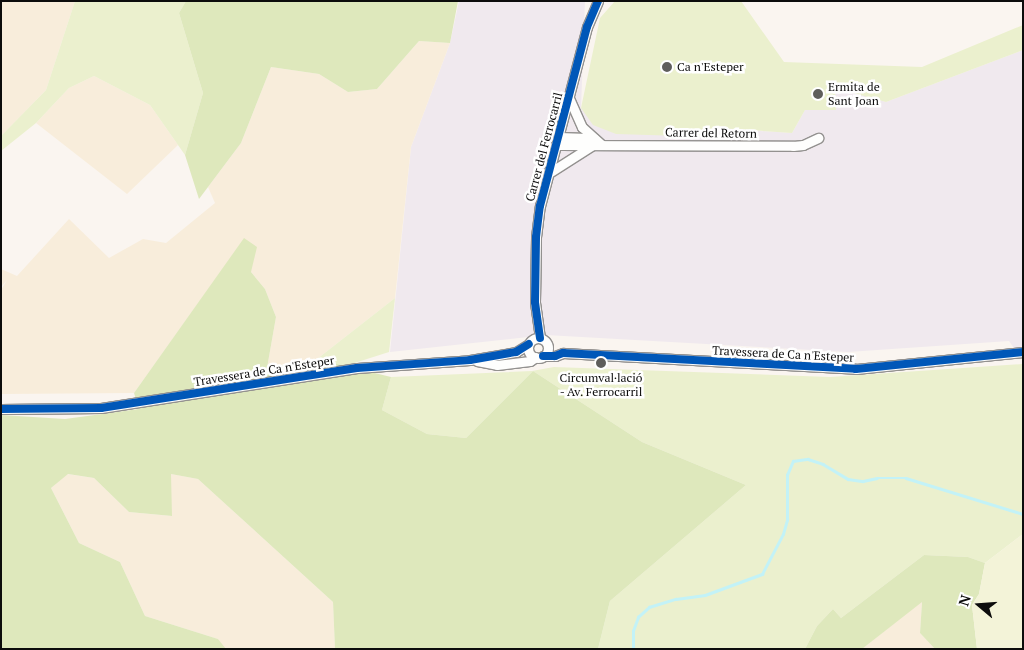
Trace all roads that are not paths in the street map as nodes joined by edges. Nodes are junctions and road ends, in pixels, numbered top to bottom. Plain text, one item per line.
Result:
1 (598, 1) edge
2 (569, 98) junction
3 (818, 138) dead end
4 (558, 141) junction
5 (597, 142) junction
6 (549, 173) junction
7 (537, 342) junction
8 (1023, 352) edge
9 (563, 353) junction
10 (539, 357) junction
11 (470, 360) junction
12 (1, 409) edge

1 - 2 street, Carrer del Ferrocarril
2 - 4 street, Carrer del Ferrocarril
2 - 5 street
3 - 5 street, Carrer del Retorn
4 - 5 street, Carrer del Retorn
4 - 6 street, Carrer del Ferrocarril
5 - 6 street
6 - 7 street, Carrer del Ferrocarril
7 - 9 street, Travessera de Ca n'Esteper
7 - 10 street
7 - 10 street
7 - 11 street, Travessera de Ca n'Esteper
8 - 9 street, Travessera de Ca n'Esteper
9 - 10 street, Travessera de Ca n'Esteper
10 - 11 street, Travessera de Ca n'Esteper
11 - 12 street, Travessera de Ca n'Esteper

